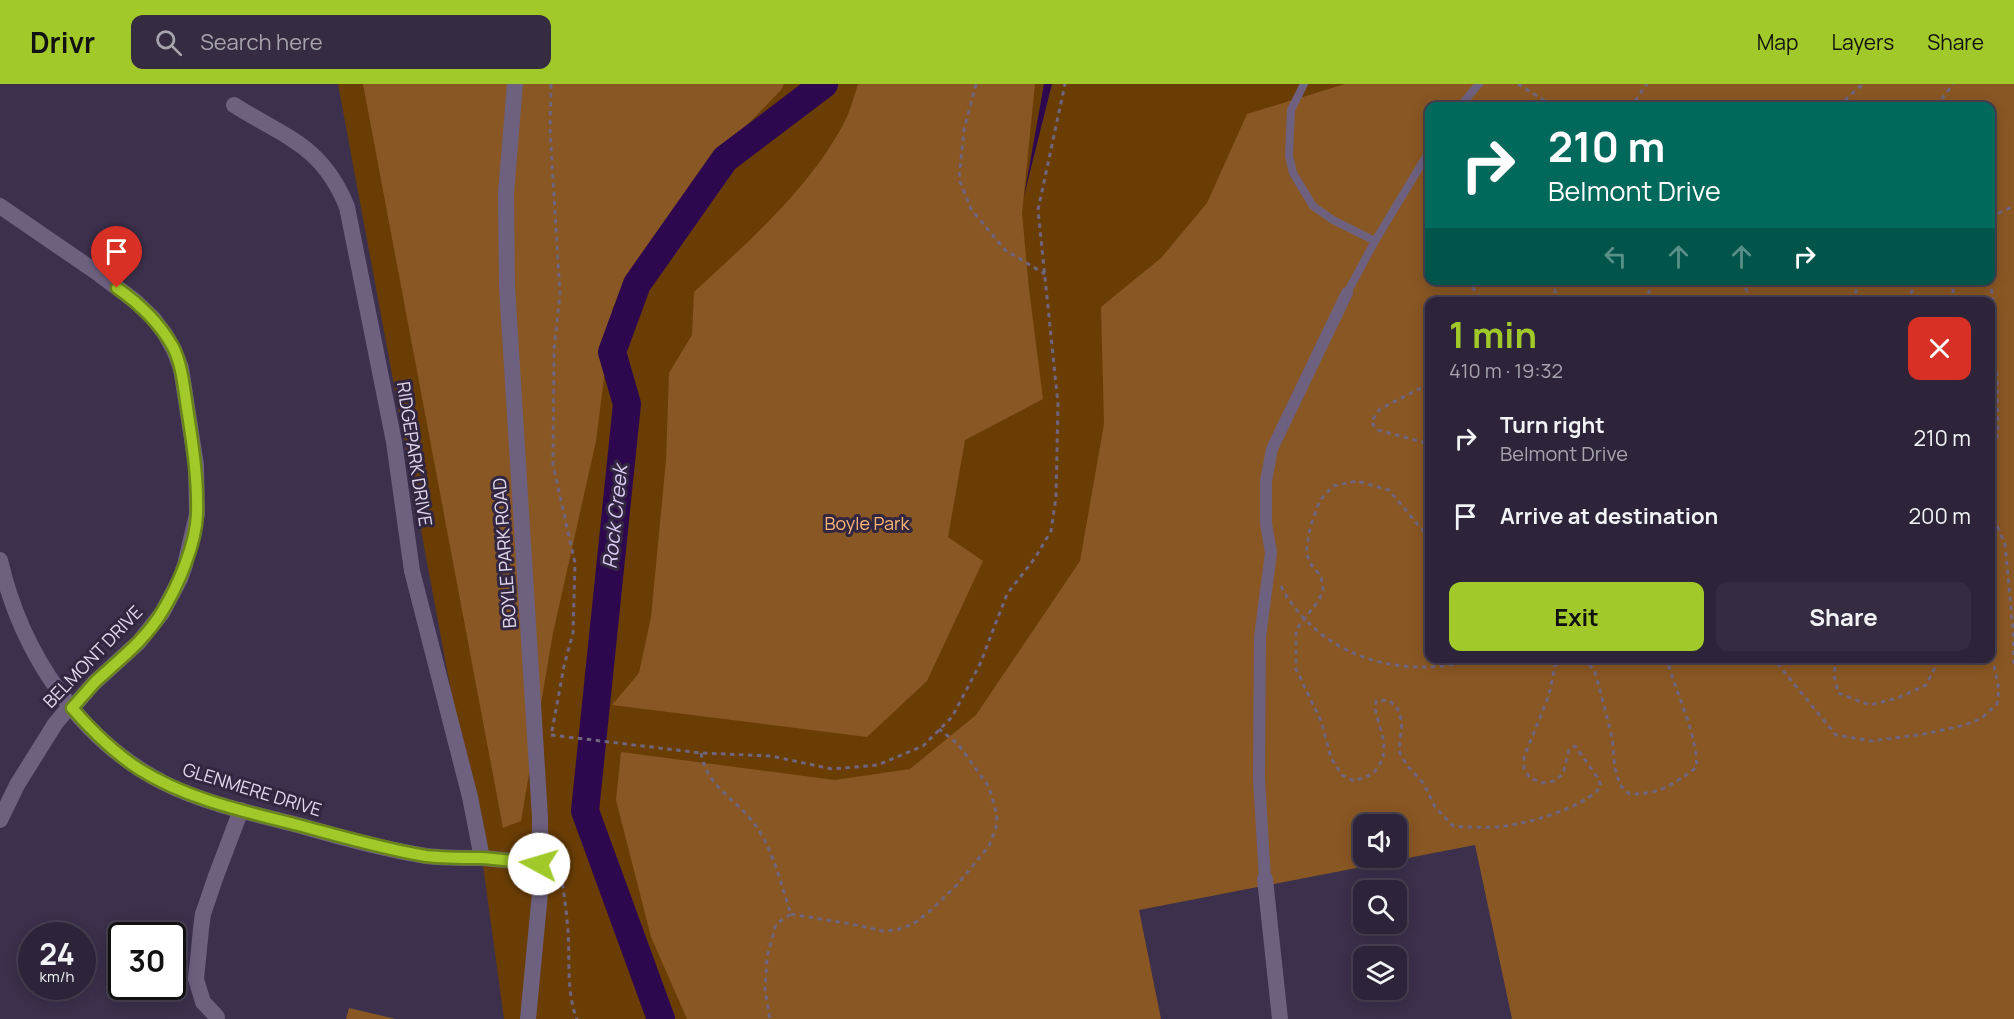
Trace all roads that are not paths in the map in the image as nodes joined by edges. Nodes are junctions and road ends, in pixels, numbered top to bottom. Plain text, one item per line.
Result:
1 (515, 84) edge
2 (1304, 84) edge
3 (1479, 84) edge
4 (1463, 102) edge
5 (234, 105) dead end
6 (1425, 158) edge
7 (0, 206) edge
8 (1375, 241) junction
9 (1347, 294) joint
10 (0, 560) edge
11 (72, 708) junction
12 (242, 810) junction
13 (0, 819) edge
14 (482, 858) junction
15 (539, 864) junction
16 (1264, 879) joint
17 (217, 1017) dead end
18 (528, 1019) edge
19 (1280, 1019) edge

1 - 15 street, BOYLE PARK ROAD
2 - 8 lane
3 - 4 lane
5 - 14 street, RIDGEPARK DRIVE
6 - 8 lane
7 - 11 street, BELMONT DRIVE
8 - 9 lane
9 - 16 street
10 - 11 street, GLENMERE DRIVE
11 - 12 street, GLENMERE DRIVE
11 - 13 street, BELMONT DRIVE
12 - 14 street, GLENMERE DRIVE
12 - 17 street
14 - 15 street, GLENMERE DRIVE
15 - 18 street, BOYLE PARK ROAD
16 - 19 street

